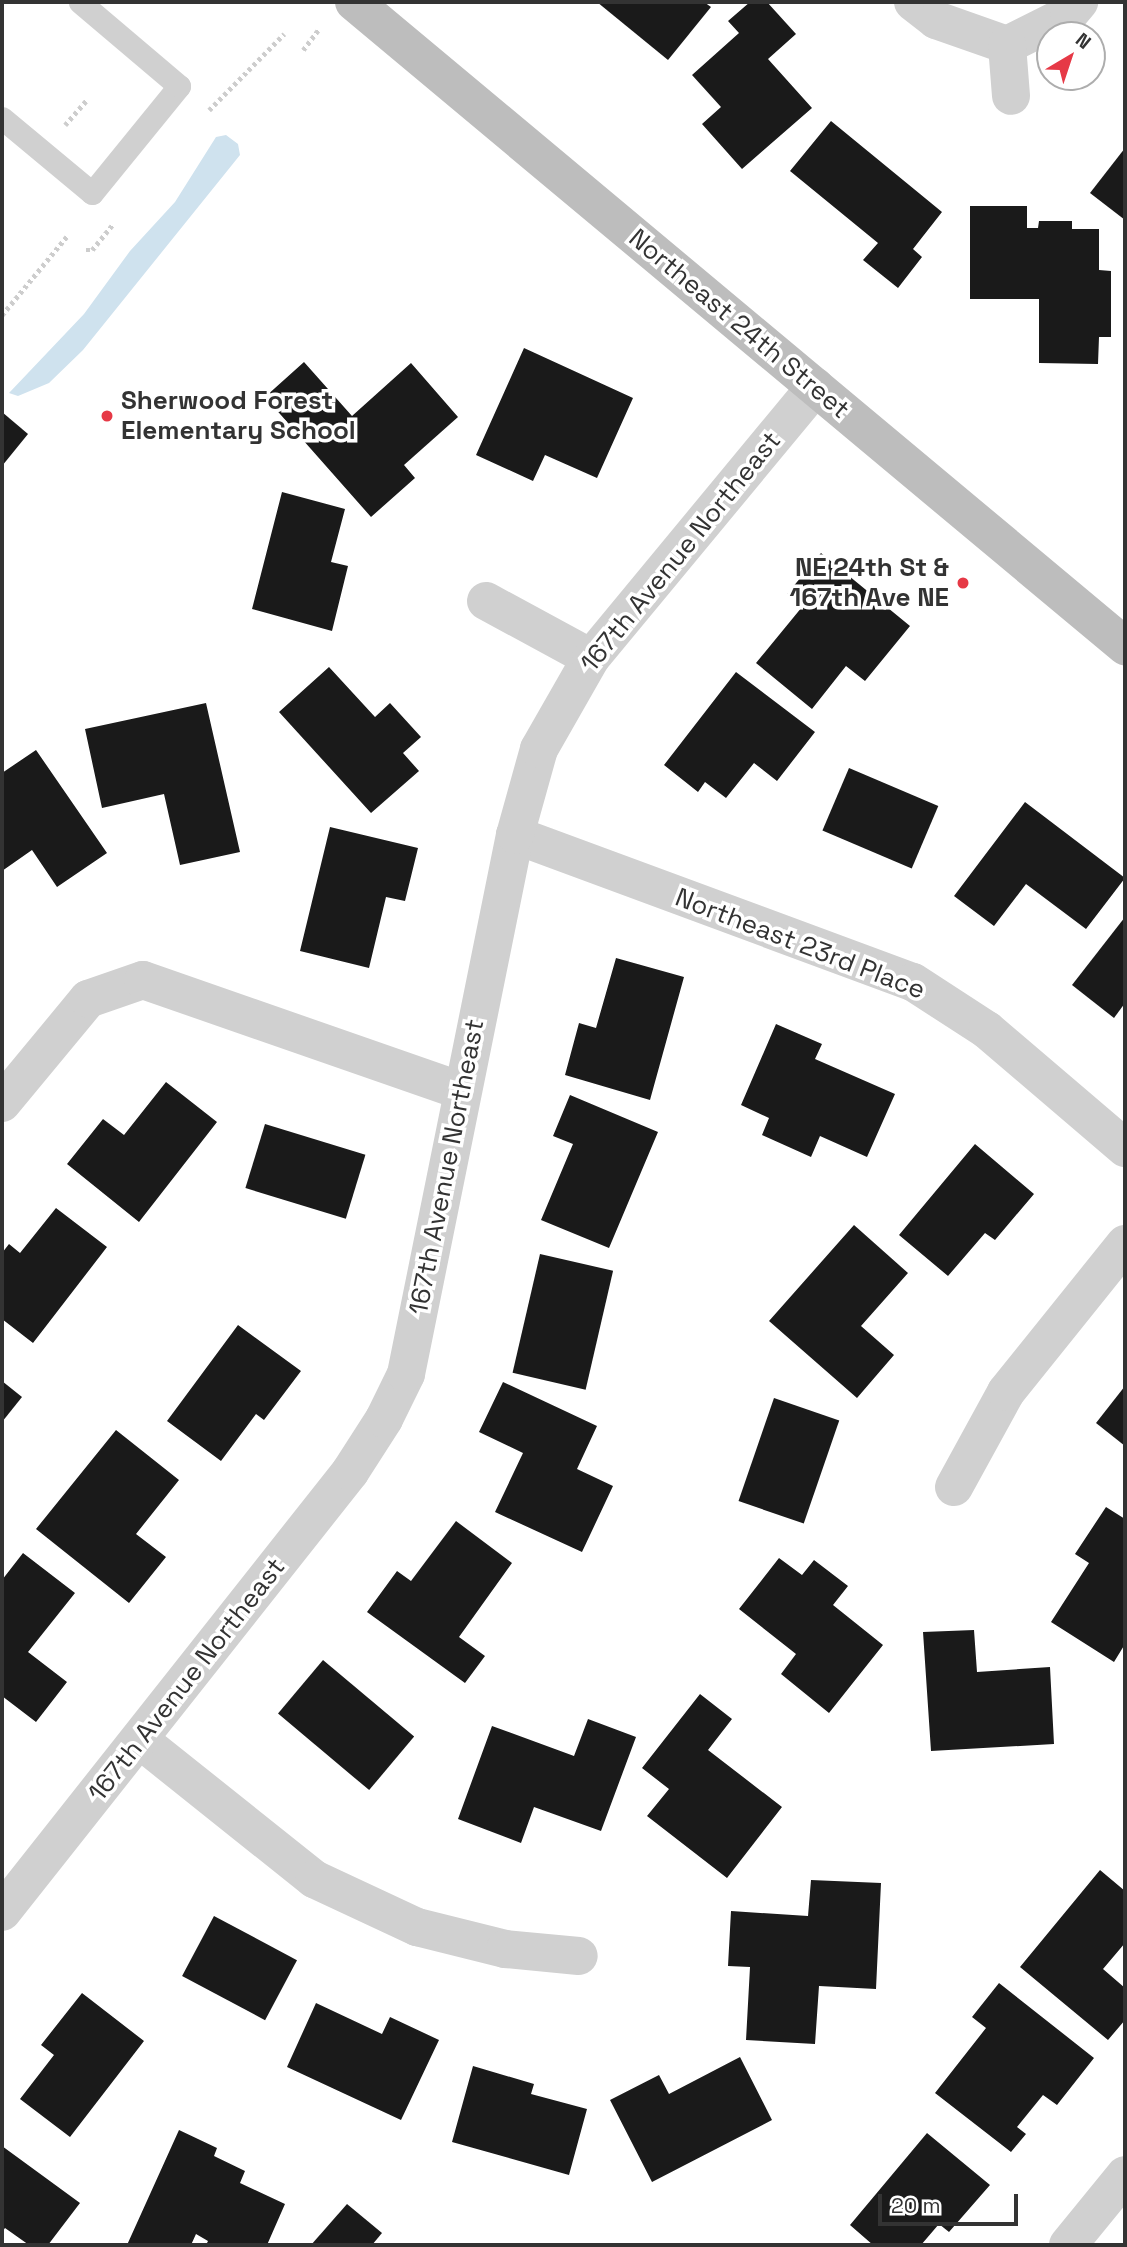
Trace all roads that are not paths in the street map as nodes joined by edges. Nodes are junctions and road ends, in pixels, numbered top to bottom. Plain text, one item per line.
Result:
1 (80, 2) edge
2 (354, 2) edge
3 (914, 2) edge
4 (1079, 2) edge
5 (1007, 45) junction
6 (1012, 96) dead end
7 (2, 118) edge
8 (815, 387) junction
9 (486, 601) dead end
10 (1125, 646) edge
11 (591, 658) junction
12 (515, 835) junction
13 (462, 1091) junction
14 (2, 1102) edge
15 (1125, 1148) edge
16 (1125, 1244) edge
17 (954, 1488) dead end
18 (140, 1740) junction
19 (2, 1912) edge
20 (579, 1956) dead end
21 (1125, 2175) edge
22 (1068, 2245) edge

1 - 7 lane
2 - 8 main road, Northeast 24th Street
3 - 5 street
4 - 5 street
5 - 6 street
8 - 10 main road, Northeast 24th Street
8 - 11 street, 167th Avenue Northeast
9 - 11 street
11 - 12 street, 167th Avenue Northeast
12 - 13 street, 167th Avenue Northeast
12 - 15 street, Northeast 23rd Place
13 - 14 street
13 - 18 street, 167th Avenue Northeast
16 - 17 street
18 - 19 street, 167th Avenue Northeast
18 - 20 street
21 - 22 street

